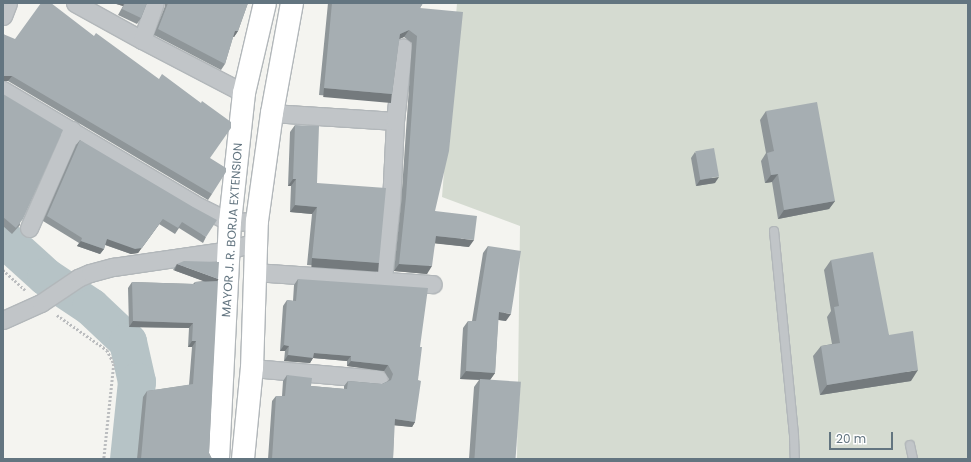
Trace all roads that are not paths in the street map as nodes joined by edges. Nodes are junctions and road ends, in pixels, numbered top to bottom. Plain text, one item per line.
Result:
1 (8, 3) edge
2 (76, 3) edge
3 (155, 3) edge
4 (265, 3) edge
5 (292, 3) edge
6 (3, 16) edge
7 (142, 40) junction
8 (403, 47) dead end
9 (3, 90) edge
10 (244, 93) junction
11 (272, 113) junction
12 (395, 121) junction
13 (72, 130) junction
14 (256, 221) junction
15 (230, 222) junction
16 (29, 228) dead end
17 (774, 231) dead end
18 (256, 242) junction
19 (229, 250) junction
20 (255, 272) junction
21 (383, 280) junction
22 (433, 284) dead end
23 (3, 320) edge
24 (252, 368) junction
25 (379, 379) dead end
26 (910, 445) dead end
27 (218, 459) edge
28 (243, 459) edge
29 (794, 459) edge
30 (913, 459) edge

1 - 6 street
2 - 7 street
3 - 7 street
4 - 10 main road, MAYOR J. R. BORJA EXTENSION
5 - 11 main road, MAYOR J. R. BORJA EXTENSION
7 - 10 street
8 - 12 street
9 - 13 street
10 - 15 main road, MAYOR J. R. BORJA EXTENSION
11 - 12 street
11 - 14 main road, MAYOR J. R. BORJA EXTENSION
12 - 21 street
13 - 15 street
13 - 16 street
14 - 15 street
14 - 18 main road, MAYOR J. R. BORJA EXTENSION
15 - 19 main road, MAYOR J. R. BORJA EXTENSION
17 - 29 lane
18 - 19 street
18 - 20 main road, MAYOR J. R. BORJA EXTENSION
19 - 23 street
19 - 27 main road, MAYOR J. R. BORJA EXTENSION
20 - 21 street
20 - 24 main road, MAYOR J. R. BORJA EXTENSION
21 - 22 street
24 - 25 street
24 - 28 main road, MAYOR J. R. BORJA EXTENSION
26 - 30 lane

